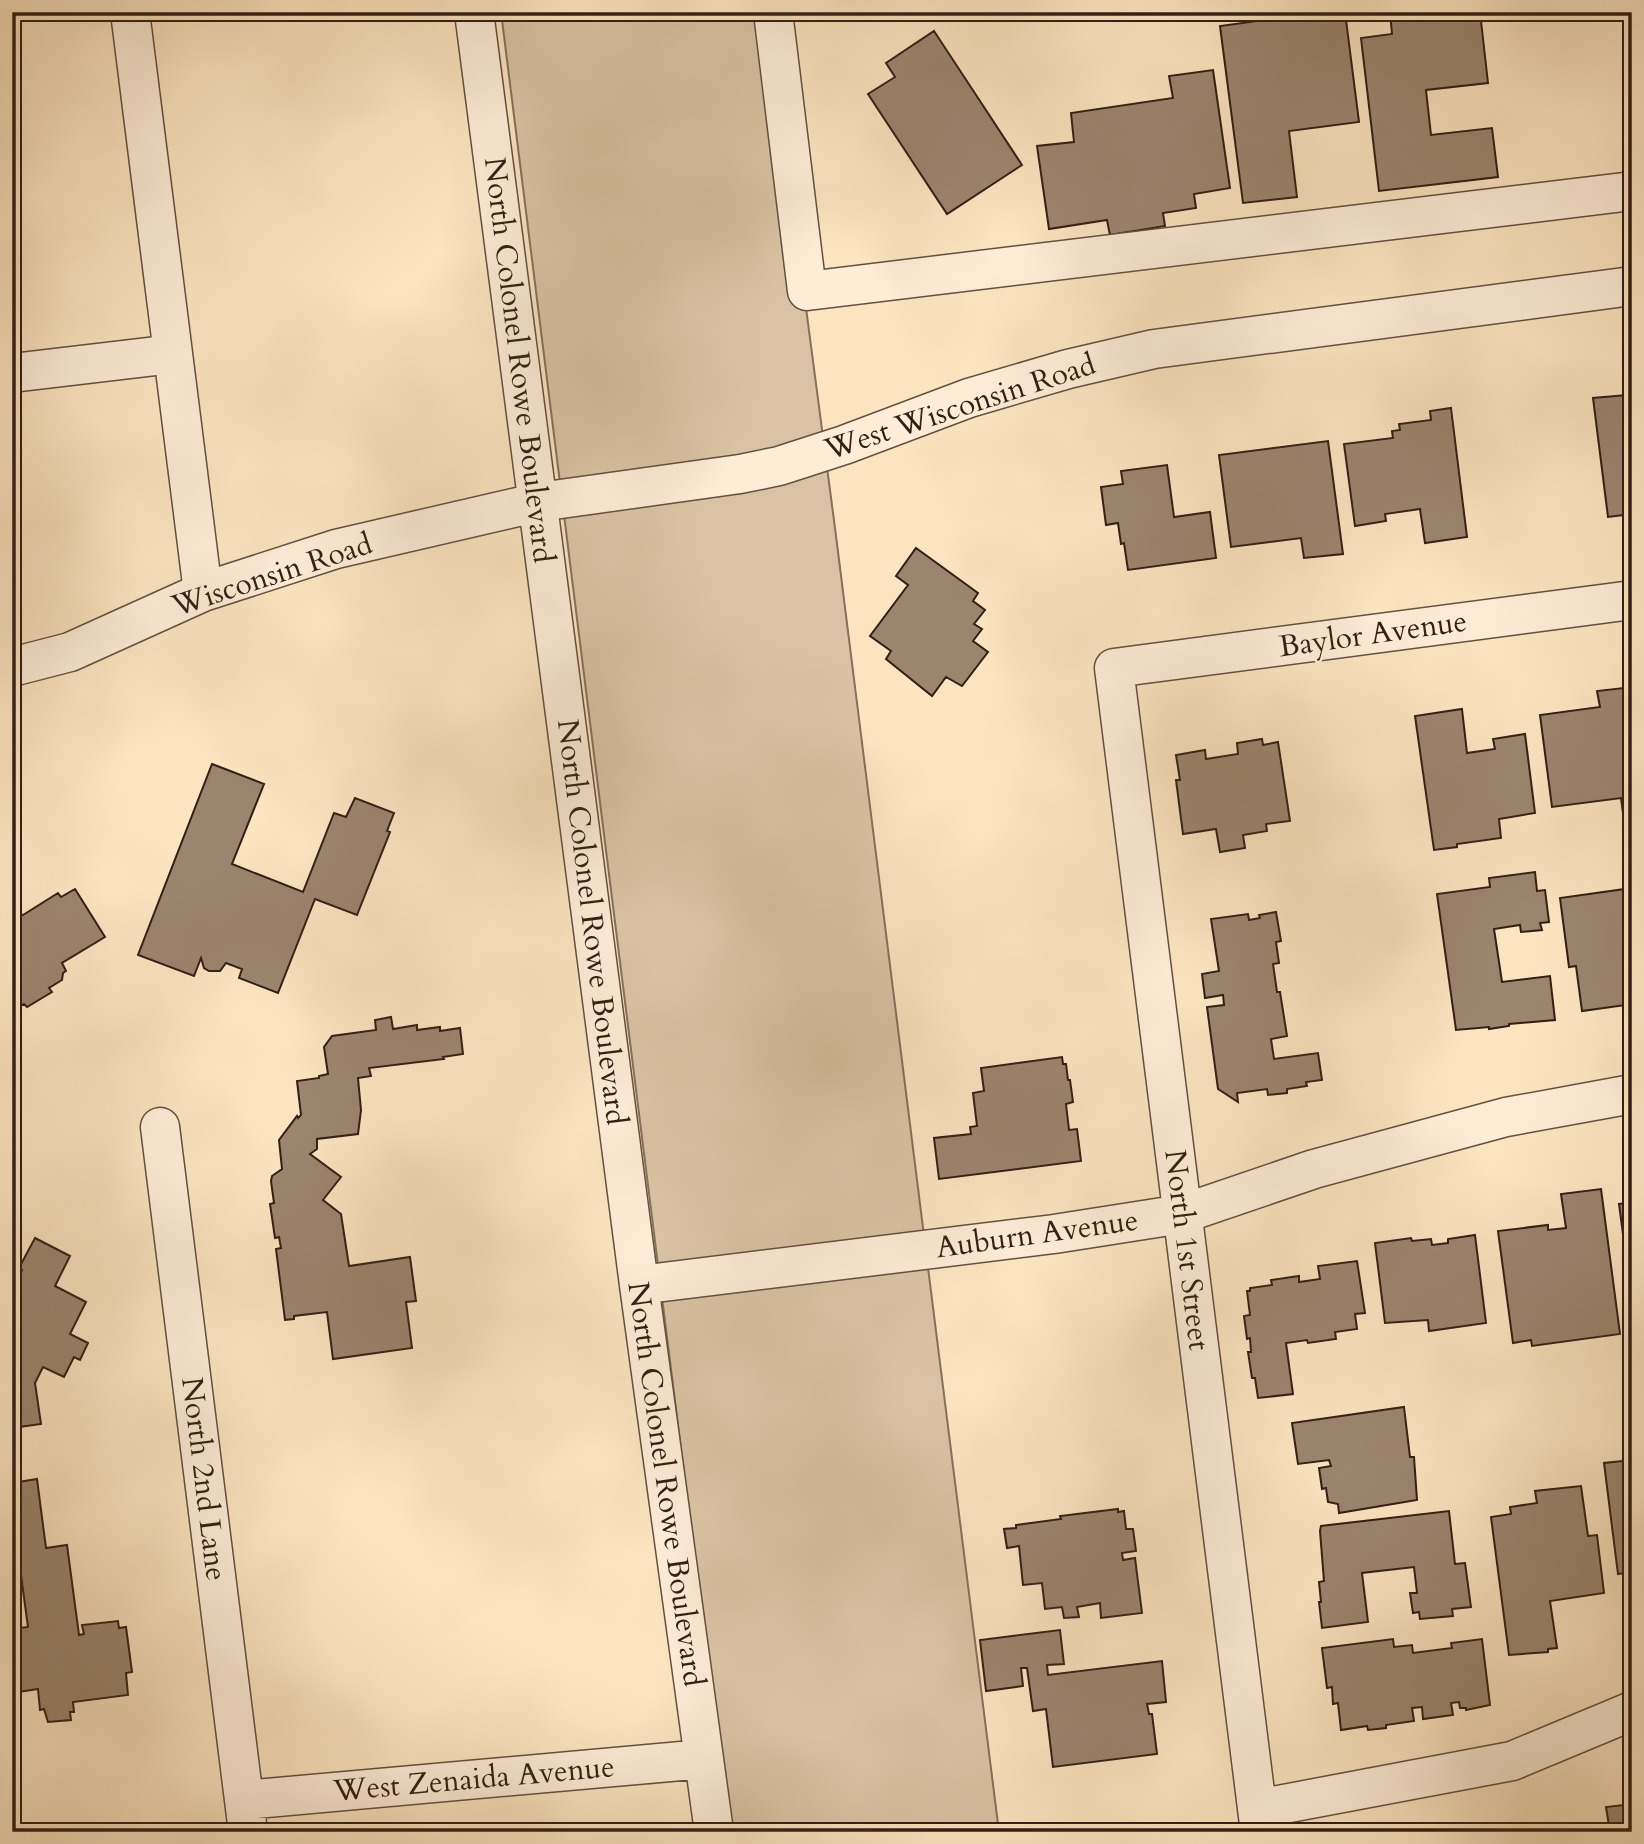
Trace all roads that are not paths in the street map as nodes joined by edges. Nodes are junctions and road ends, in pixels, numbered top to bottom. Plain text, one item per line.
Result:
1 (130, 12) edge
2 (474, 12) edge
3 (773, 12) edge
4 (1632, 191) edge
5 (1632, 286) edge
6 (173, 354) junction
7 (12, 373) edge
8 (539, 502) junction
9 (203, 592) junction
10 (1632, 600) edge
11 (12, 667) edge
12 (1114, 668) joint
13 (1632, 1094) edge
14 (160, 1127) dead end
15 (1182, 1214) junction
16 (639, 1285) junction
17 (1632, 1711) edge
18 (704, 1759) junction
19 (246, 1816) edge
20 (1259, 1820) edge
21 (714, 1832) edge

1 - 6 street
2 - 8 street, North Colonel Rowe Boulevard
3 - 4 street
5 - 8 street, West Wisconsin Road
6 - 7 street
6 - 9 street
8 - 9 street, Wisconsin Road
8 - 16 street, North Colonel Rowe Boulevard
9 - 11 street, Wisconsin Road
10 - 12 street, Baylor Avenue
12 - 15 street, North 1st Street
13 - 15 street, Auburn Avenue
14 - 19 street, North 2nd Lane
15 - 16 street, Auburn Avenue
15 - 20 street, North 1st Street
16 - 18 street, North Colonel Rowe Boulevard
17 - 20 street
18 - 19 street, West Zenaida Avenue
18 - 21 street, North Colonel Rowe Boulevard

